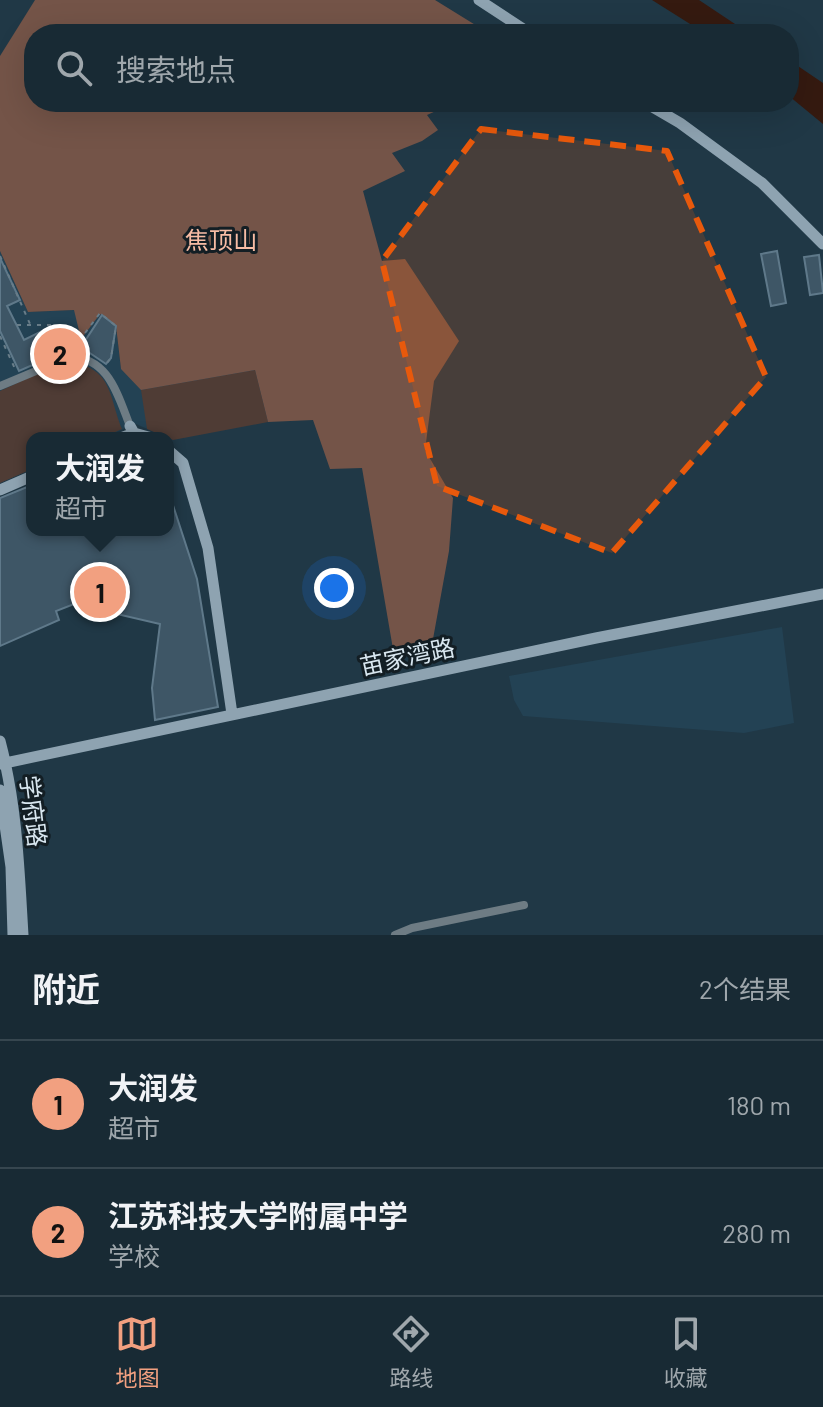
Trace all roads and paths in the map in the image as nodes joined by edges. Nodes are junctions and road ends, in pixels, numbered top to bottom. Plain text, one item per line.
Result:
1 (479, 0) edge
2 (516, 24) edge
3 (661, 112) edge
4 (823, 244) edge
5 (0, 256) edge
6 (17, 325) dead end
7 (30, 325) junction
8 (0, 336) edge
9 (67, 358) junction
10 (101, 370) junction
11 (19, 378) junction
12 (0, 386) edge
13 (132, 429) junction
14 (128, 432) edge
15 (139, 432) edge
16 (174, 455) edge
17 (26, 479) edge
18 (0, 490) edge
19 (823, 594) edge
20 (232, 714) junction
21 (0, 741) edge
22 (3, 764) edge
23 (0, 790) edge
24 (524, 905) dead end
25 (13, 935) edge
26 (23, 935) edge
27 (395, 935) edge

1 - 2 street
3 - 4 street
5 - 7 path
6 - 7 path
7 - 9 path
8 - 11 path
9 - 10 street
9 - 10 path
9 - 11 street
10 - 13 street
11 - 12 street
13 - 14 street
13 - 15 street
16 - 20 street
17 - 18 street
19 - 20 street, 苗家湾路
20 - 22 street, 苗家湾路
21 - 22 street, 学府路
22 - 26 street, 学府路
23 - 25 street, 学府路
24 - 27 street

